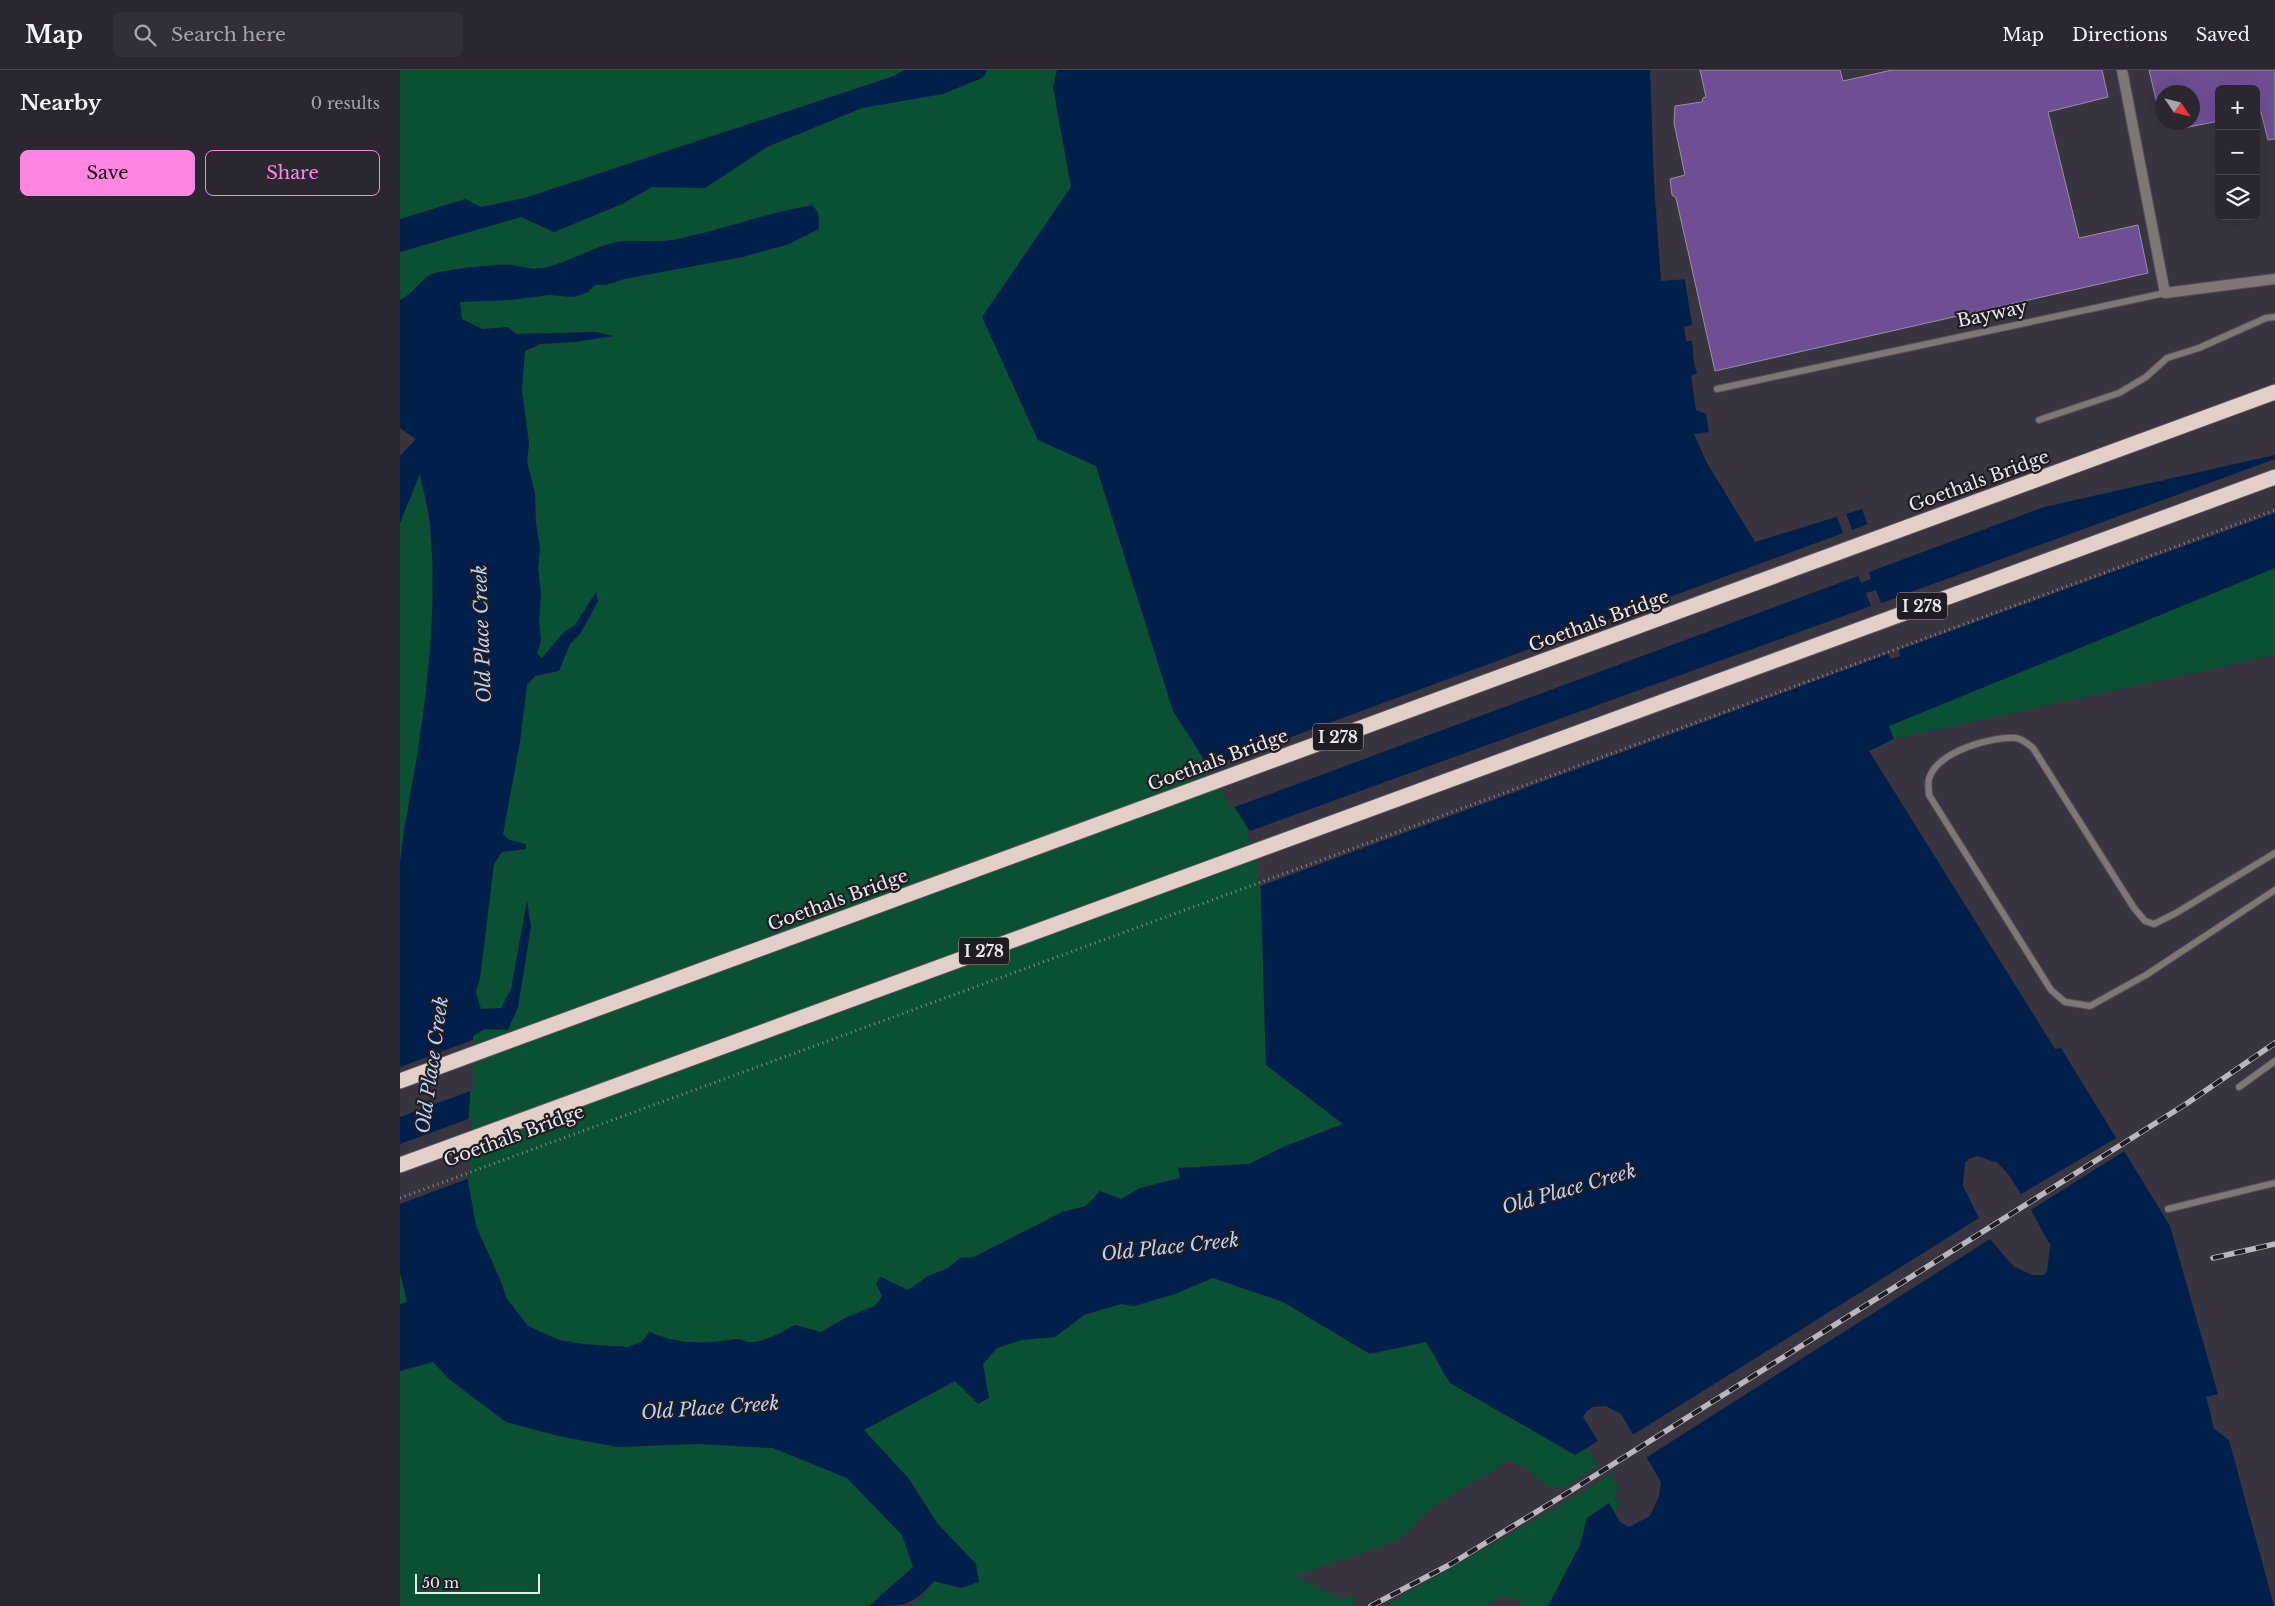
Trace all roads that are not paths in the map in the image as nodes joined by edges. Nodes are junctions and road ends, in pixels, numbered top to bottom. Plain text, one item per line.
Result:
1 (2122, 70) edge
2 (2275, 279) edge
3 (2165, 293) junction
4 (2275, 317) edge
5 (1717, 388) dead end
6 (2275, 392) edge
7 (2039, 420) dead end
8 (2275, 476) edge
9 (2275, 853) edge
10 (2275, 890) edge
11 (2275, 1061) edge
12 (400, 1081) edge
13 (2239, 1086) dead end
14 (400, 1165) edge
15 (2275, 1183) edge
16 (2168, 1208) dead end

1 - 3 street
2 - 3 street, Bayway
3 - 5 lane, Bayway
4 - 7 lane
6 - 12 highway, Goethals Bridge / I 278
8 - 14 highway, Goethals Bridge / I 278
9 - 10 lane
11 - 13 lane
15 - 16 lane

